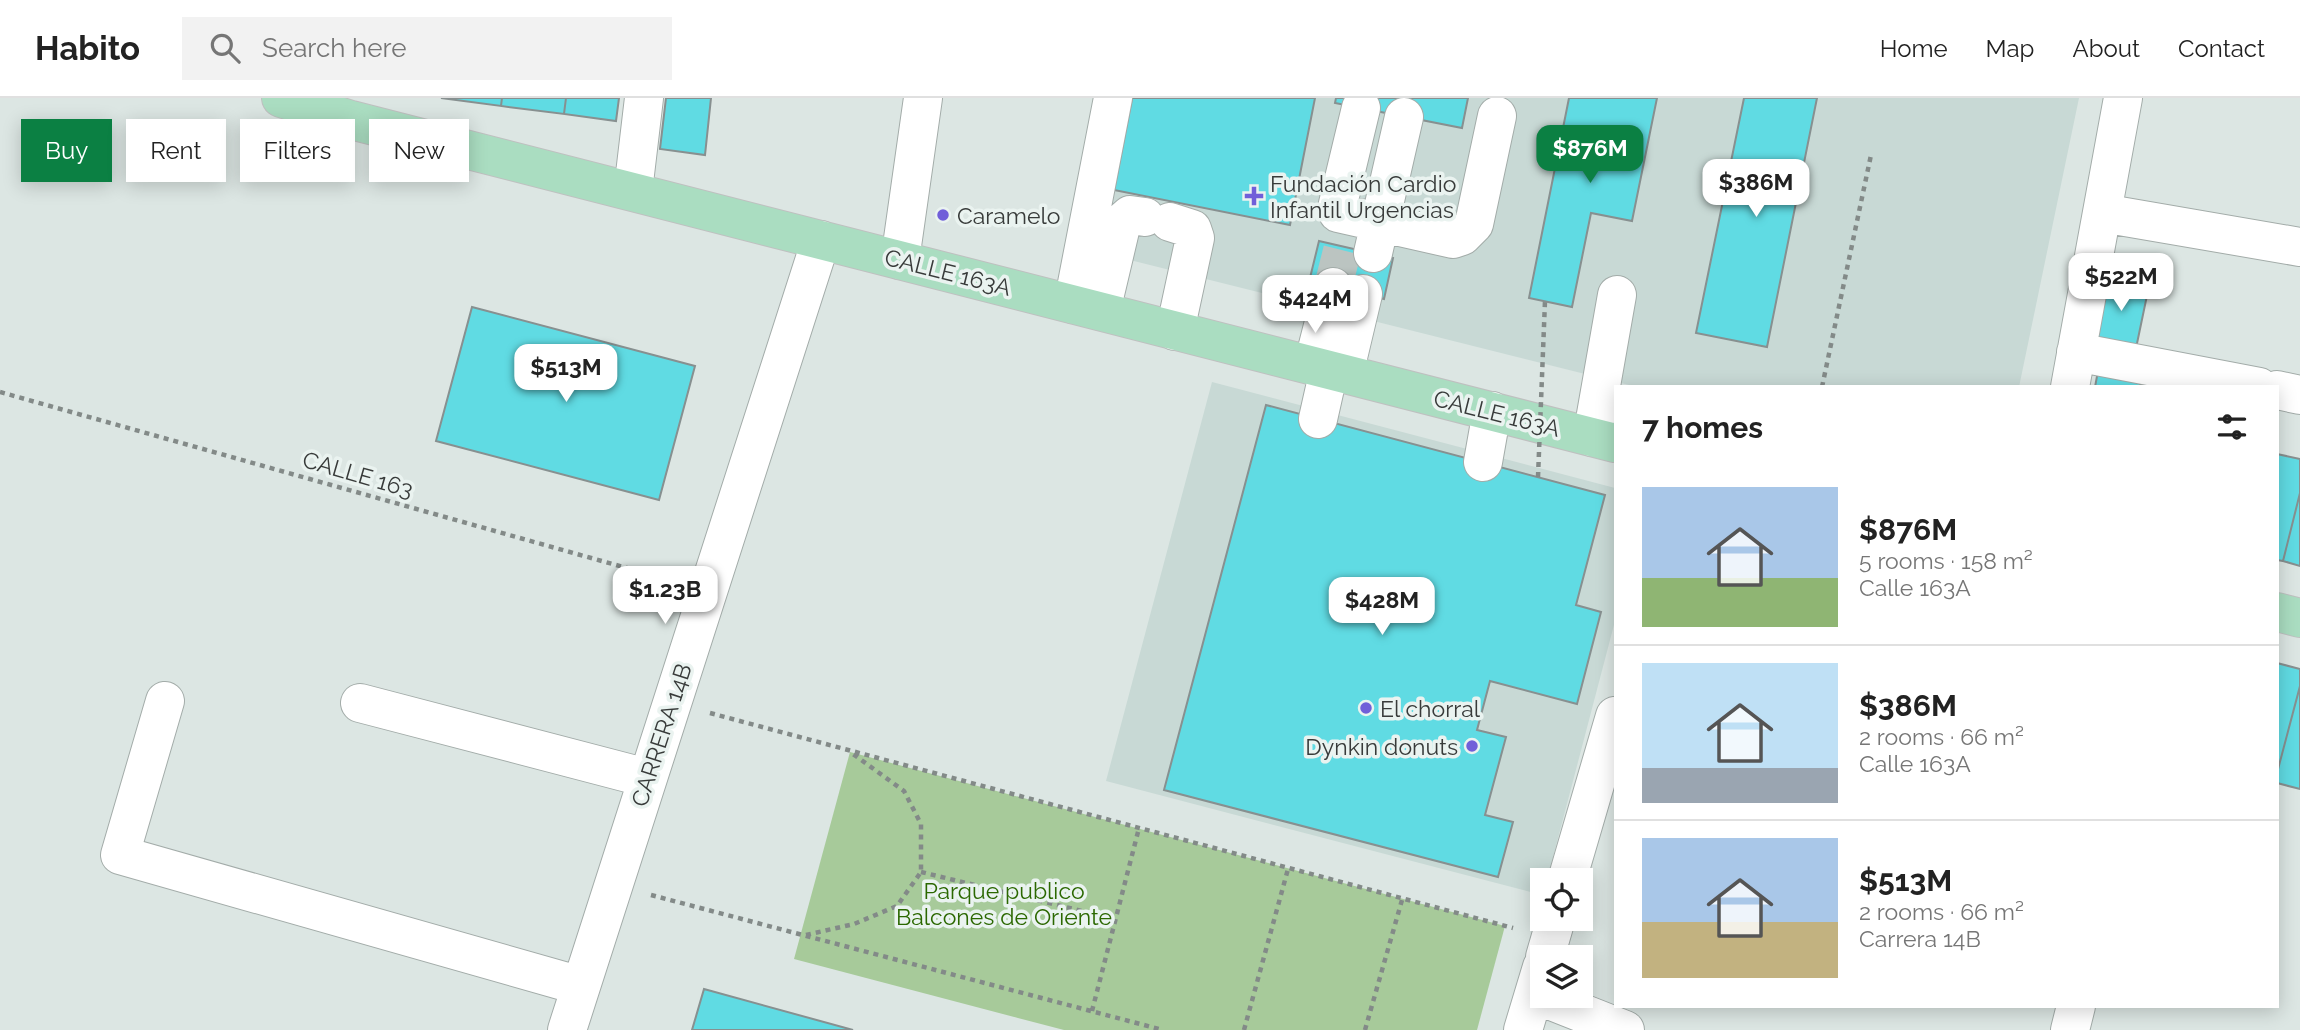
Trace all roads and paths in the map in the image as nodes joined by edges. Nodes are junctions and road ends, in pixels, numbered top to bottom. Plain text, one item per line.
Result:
1 (281, 98) edge
2 (644, 98) edge
3 (923, 98) edge
4 (1113, 98) edge
5 (2123, 98) edge
6 (1361, 108) dead end
7 (352, 109) edge
8 (1496, 116) dead end
9 (1404, 117) dead end
10 (1871, 156) dead end
11 (633, 191) junction
12 (2102, 214) junction
13 (1361, 235) junction
14 (821, 240) junction
15 (2300, 247) edge
16 (900, 260) junction
17 (1348, 291) tunnel mouth
18 (1617, 295) dead end
19 (1545, 301) dead end
20 (1087, 308) junction
21 (1175, 331) junction
22 (2073, 369) edge
23 (1329, 370) junction
24 (1822, 385) edge
25 (2238, 385) edge
26 (2279, 390) edge
27 (0, 392) edge
28 (2300, 394) edge
29 (1492, 411) junction
30 (1318, 419) dead end
31 (1604, 440) edge
32 (1483, 462) dead end
33 (1538, 477) dead end
34 (707, 590) junction
35 (2279, 613) edge
36 (2300, 618) edge
37 (165, 701) dead end
38 (672, 702) junction
39 (359, 703) dead end
40 (1614, 723) edge
41 (850, 752) junction
42 (647, 778) junction
43 (1603, 804) edge
44 (1139, 828) junction
45 (1573, 868) edge
46 (1288, 869) junction
47 (921, 872) junction
48 (613, 885) junction
49 (1402, 900) junction
50 (1115, 919) junction
51 (803, 935) junction
52 (1530, 949) edge
53 (581, 986) junction
54 (1593, 1000) edge
55 (1530, 1006) edge
56 (2076, 1008) edge
57 (1092, 1012) junction
58 (567, 1030) edge
59 (1163, 1030) edge
60 (1244, 1030) edge
61 (1365, 1030) edge
62 (1523, 1030) edge
63 (1625, 1030) edge
64 (2070, 1030) edge

1 - 7 main road, CALLE 163A
2 - 11 street
3 - 16 street
4 - 20 street
5 - 12 street
6 - 13 street
7 - 11 main road, CALLE 163A
8 - 13 street
9 - 13 street
10 - 24 path
11 - 14 main road, CALLE 163A
12 - 15 street
12 - 22 street
14 - 16 main road, CALLE 163A
14 - 34 street, CARRERA 14B
16 - 20 main road, CALLE 163A
17 - 23 street
18 - 31 street
19 - 33 path, bridge
20 - 21 main road, CALLE 163A
20 - 21 street
21 - 23 main road, CALLE 163A
22 - 25 street
23 - 29 main road, CALLE 163A
23 - 30 street
26 - 28 street
27 - 34 path, CALLE 163
29 - 31 main road, CALLE 163A
29 - 32 street
34 - 38 street, CARRERA 14B
35 - 36 main road
37 - 53 street
38 - 41 path
38 - 42 street, CARRERA 14B
39 - 42 street
40 - 43 street
41 - 44 path
41 - 47 path
42 - 48 street, CARRERA 14B
43 - 45 street
44 - 46 path
44 - 50 path
46 - 49 path
46 - 60 path
47 - 50 path
47 - 51 path
48 - 51 path
48 - 53 street, CARRERA 14B
49 - 52 path
49 - 61 path
50 - 57 path
51 - 57 path
53 - 58 street, CARRERA 14B
54 - 63 street
55 - 62 street
56 - 64 street
57 - 59 path

